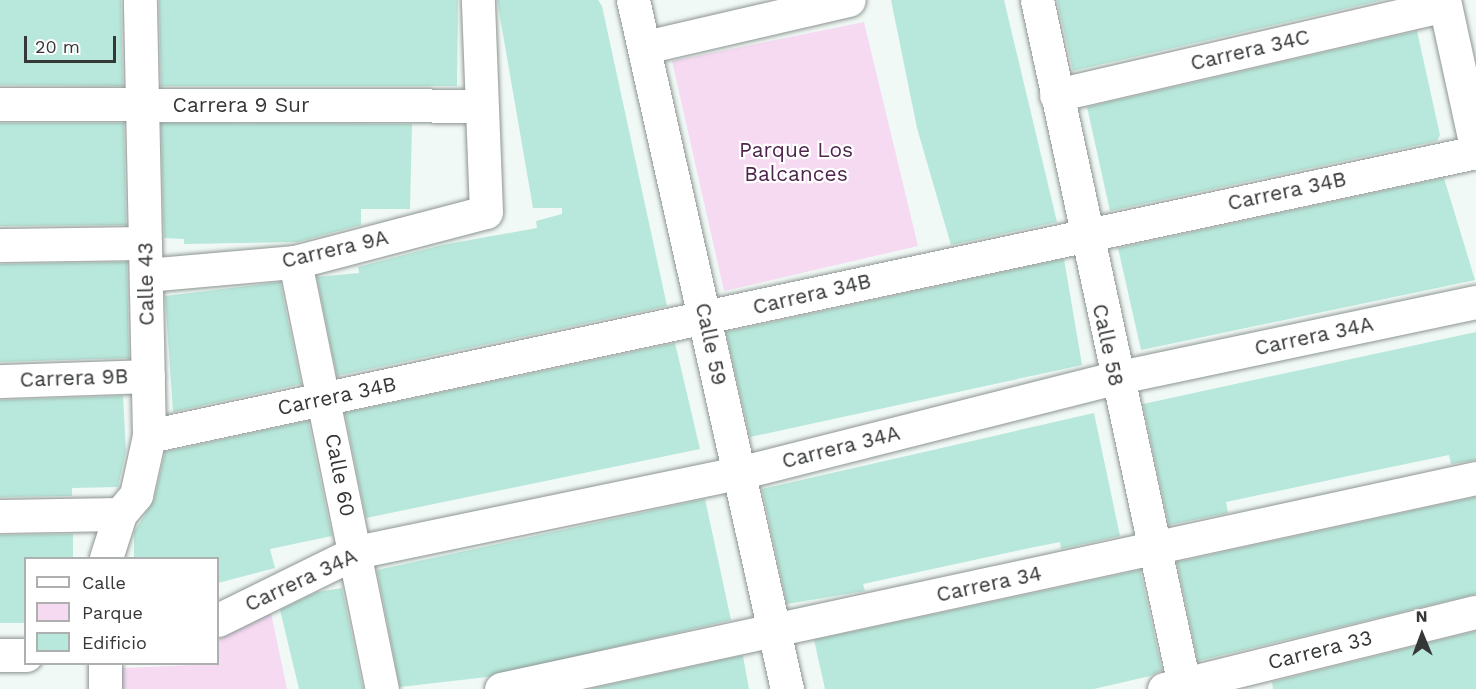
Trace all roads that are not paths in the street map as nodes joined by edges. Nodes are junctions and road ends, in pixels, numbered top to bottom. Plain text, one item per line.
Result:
1 (140, 0) edge
2 (478, 0) edge
3 (633, 0) edge
4 (849, 0) edge
5 (1037, 0) edge
6 (1444, 3) edge
7 (645, 47) junction
8 (1467, 63) edge
9 (1056, 95) junction
10 (0, 104) edge
11 (142, 105) junction
12 (481, 106) junction
13 (1476, 147) edge
14 (1476, 152) edge
15 (1085, 232) junction
16 (0, 245) edge
17 (145, 259) junction
18 (295, 262) junction
19 (1476, 302) edge
20 (705, 318) junction
21 (148, 376) junction
22 (1115, 378) junction
23 (0, 381) edge
24 (326, 399) junction
25 (149, 436) junction
26 (739, 473) junction
27 (1476, 478) edge
28 (120, 514) junction
29 (0, 516) edge
30 (1154, 549) junction
31 (356, 552) junction
32 (106, 557) edge
33 (1476, 612) edge
34 (219, 620) edge
35 (774, 630) junction
36 (24, 655) edge
37 (0, 656) edge
38 (105, 665) edge
39 (1178, 687) edge
40 (105, 689) edge
41 (382, 689) edge
42 (501, 689) edge
43 (787, 689) edge

1 - 11 street, Calle 43
2 - 12 street
3 - 7 street, Calle 59
4 - 7 street
5 - 9 street, Calle 58
6 - 8 street
6 - 9 street, Carrera 34C
7 - 20 street, Calle 59
8 - 13 street
9 - 15 street, Calle 58
10 - 11 street, Carrera 9 Sur
11 - 12 street, Carrera 9 Sur
11 - 17 street, Calle 43
12 - 18 street, Carrera 9A
14 - 15 street, Carrera 34B
15 - 20 street, Carrera 34B
15 - 22 street, Calle 58
16 - 17 street, Carrera 9A
17 - 18 street, Carrera 9A
17 - 21 street, Calle 43
18 - 24 street, Calle 60
19 - 22 street, Carrera 34A
20 - 24 street, Carrera 34B
20 - 26 street, Calle 59
21 - 23 street, Carrera 9B
21 - 25 street, Calle 43
22 - 26 street, Carrera 34A
22 - 30 street, Calle 58
24 - 25 street, Carrera 34B
24 - 31 street, Calle 60
25 - 28 street, Calle 43
26 - 31 street, Carrera 34A
26 - 35 street, Calle 59
27 - 30 street, Carrera 34
28 - 29 street
28 - 32 street, Calle 43
30 - 35 street, Carrera 34
30 - 39 street, Calle 58
31 - 34 street, Carrera 34A
31 - 41 street, Calle 60
33 - 39 street, Carrera 33
35 - 42 street, Carrera 34
35 - 43 street, Calle 59
36 - 37 street
38 - 40 street

